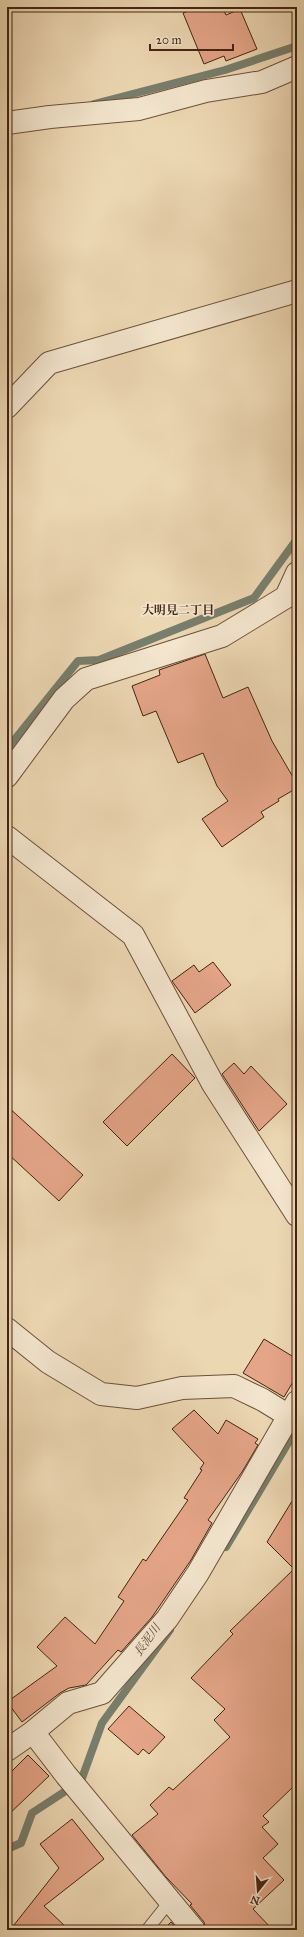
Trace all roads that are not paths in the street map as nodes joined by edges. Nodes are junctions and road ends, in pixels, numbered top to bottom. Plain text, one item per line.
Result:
1 (297, 67) edge
2 (7, 123) edge
3 (297, 291) edge
4 (7, 407) edge
5 (297, 573) edge
6 (7, 776) edge
7 (7, 837) edge
8 (297, 1215) edge
9 (7, 1329) edge
10 (293, 1409) edge
11 (33, 1732) junction
12 (7, 1750) edge
13 (170, 1900) junction
14 (147, 1930) edge
15 (194, 1930) edge

1 - 2 street
3 - 4 street
5 - 6 street
7 - 8 street
9 - 10 street
10 - 11 street
11 - 12 street
11 - 13 street
13 - 14 lane
13 - 15 street

